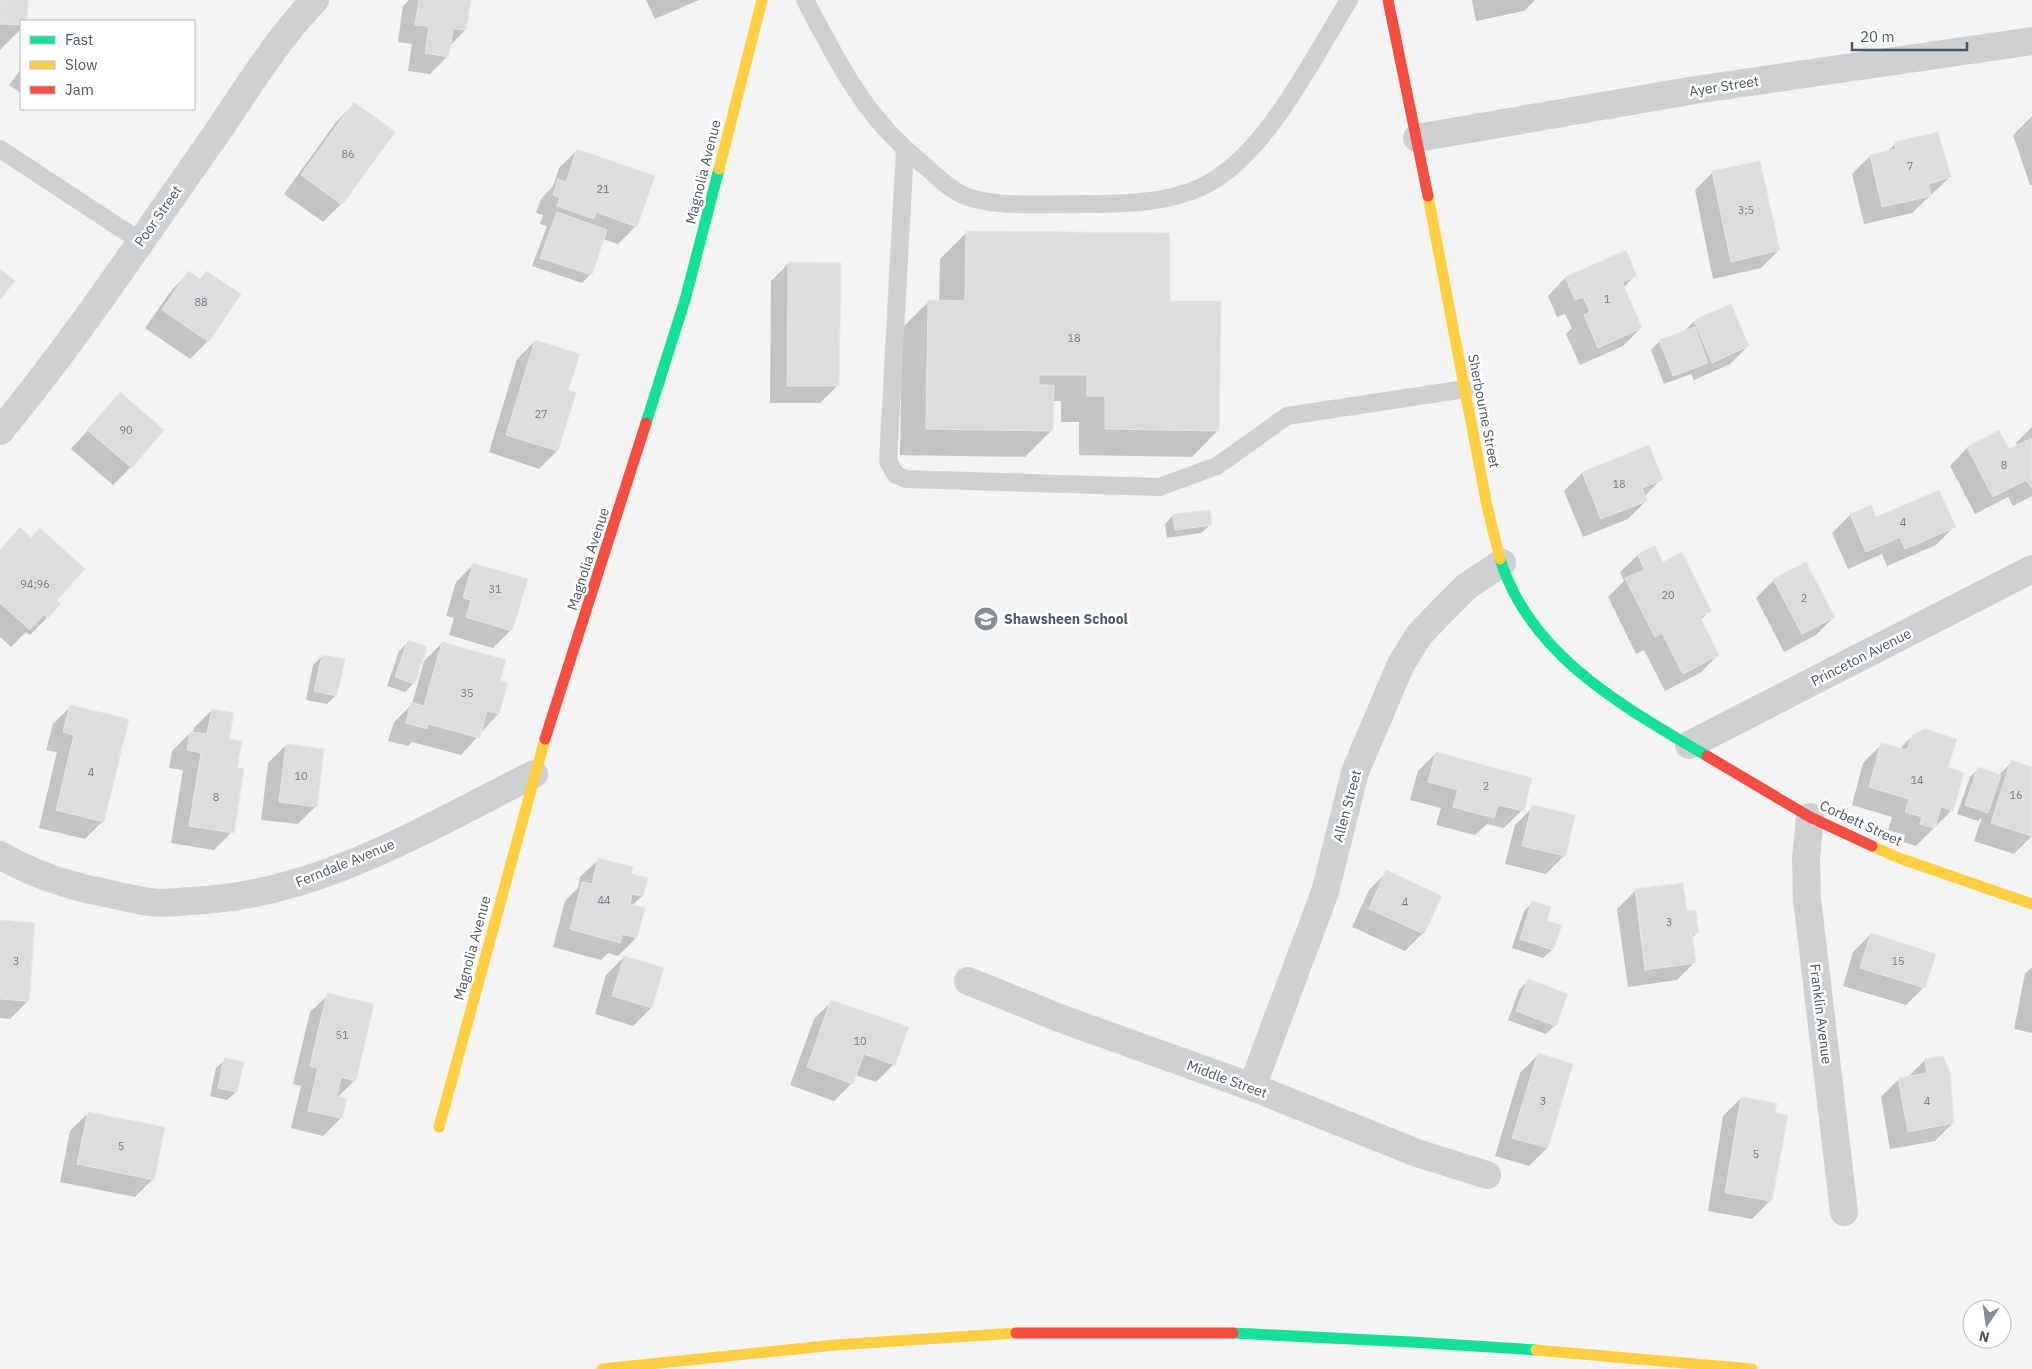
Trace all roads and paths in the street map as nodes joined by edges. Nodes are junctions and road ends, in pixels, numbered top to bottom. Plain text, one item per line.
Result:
1 (315, 0) edge
2 (762, 0) edge
3 (805, 0) edge
4 (1349, 0) edge
5 (1388, 0) edge
6 (2032, 42) edge
7 (1417, 138) junction
8 (0, 149) edge
9 (905, 149) junction
10 (140, 242) junction
11 (1465, 389) junction
12 (0, 431) edge
13 (1502, 563) junction
14 (2032, 569) edge
15 (1690, 745) junction
16 (534, 774) junction
17 (1810, 817) junction
18 (0, 855) edge
19 (2032, 904) edge
20 (968, 981) dead end
21 (1252, 1087) junction
22 (439, 1127) dead end
23 (1487, 1175) dead end
24 (1844, 1212) dead end
25 (602, 1369) edge
26 (1752, 1369) edge

1 - 10 street, Poor Street
2 - 16 main road, Magnolia Avenue
3 - 9 lane
4 - 9 lane
5 - 7 main road, Sherbourne Street
6 - 7 street, Ayer Street
7 - 11 main road, Sherbourne Street
8 - 10 lane
9 - 11 lane
10 - 12 street, Poor Street
11 - 13 main road, Sherbourne Street
13 - 15 main road, Sherbourne Street
13 - 21 street, Allen Street
14 - 15 street, Princeton Avenue
15 - 17 main road, Corbett Street
16 - 18 street, Ferndale Avenue
16 - 22 main road, Magnolia Avenue
17 - 19 main road, Corbett Street
17 - 24 street, Franklin Avenue
20 - 21 street, Middle Street
21 - 23 street, Middle Street
25 - 26 main road

